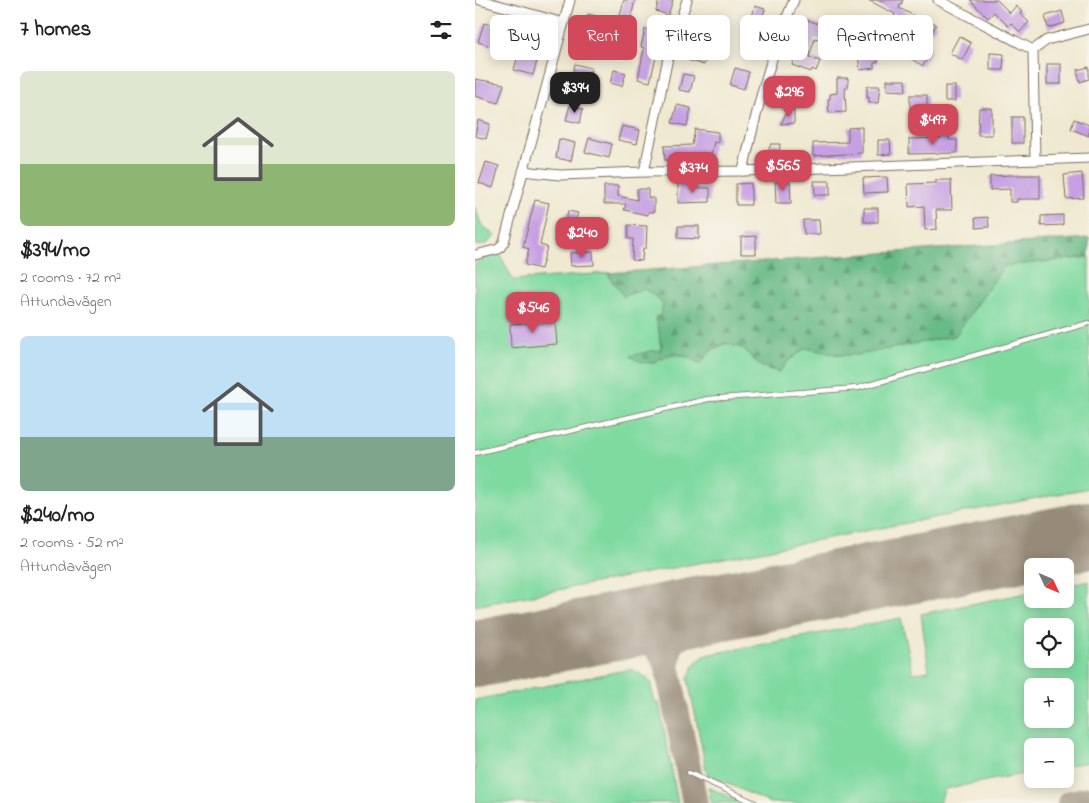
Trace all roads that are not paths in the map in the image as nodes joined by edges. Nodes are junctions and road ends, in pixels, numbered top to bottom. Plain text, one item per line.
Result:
1 (480, 0) edge
2 (570, 0) edge
3 (687, 0) edge
4 (794, 0) edge
5 (938, 0) edge
6 (564, 24) junction
7 (1089, 29) edge
8 (1033, 50) junction
9 (1089, 158) edge
10 (1035, 160) junction
11 (523, 171) junction
12 (743, 171) junction
13 (644, 172) junction
14 (475, 255) edge
15 (1089, 323) edge
16 (475, 453) edge
17 (689, 772) dead end
18 (755, 803) edge

1 - 6 street
2 - 6 street
3 - 13 street
4 - 12 street
5 - 8 street
6 - 11 street
7 - 8 street
8 - 10 street
9 - 10 street
10 - 12 street
11 - 13 street
11 - 14 street
12 - 13 street
15 - 16 lane
17 - 18 lane

